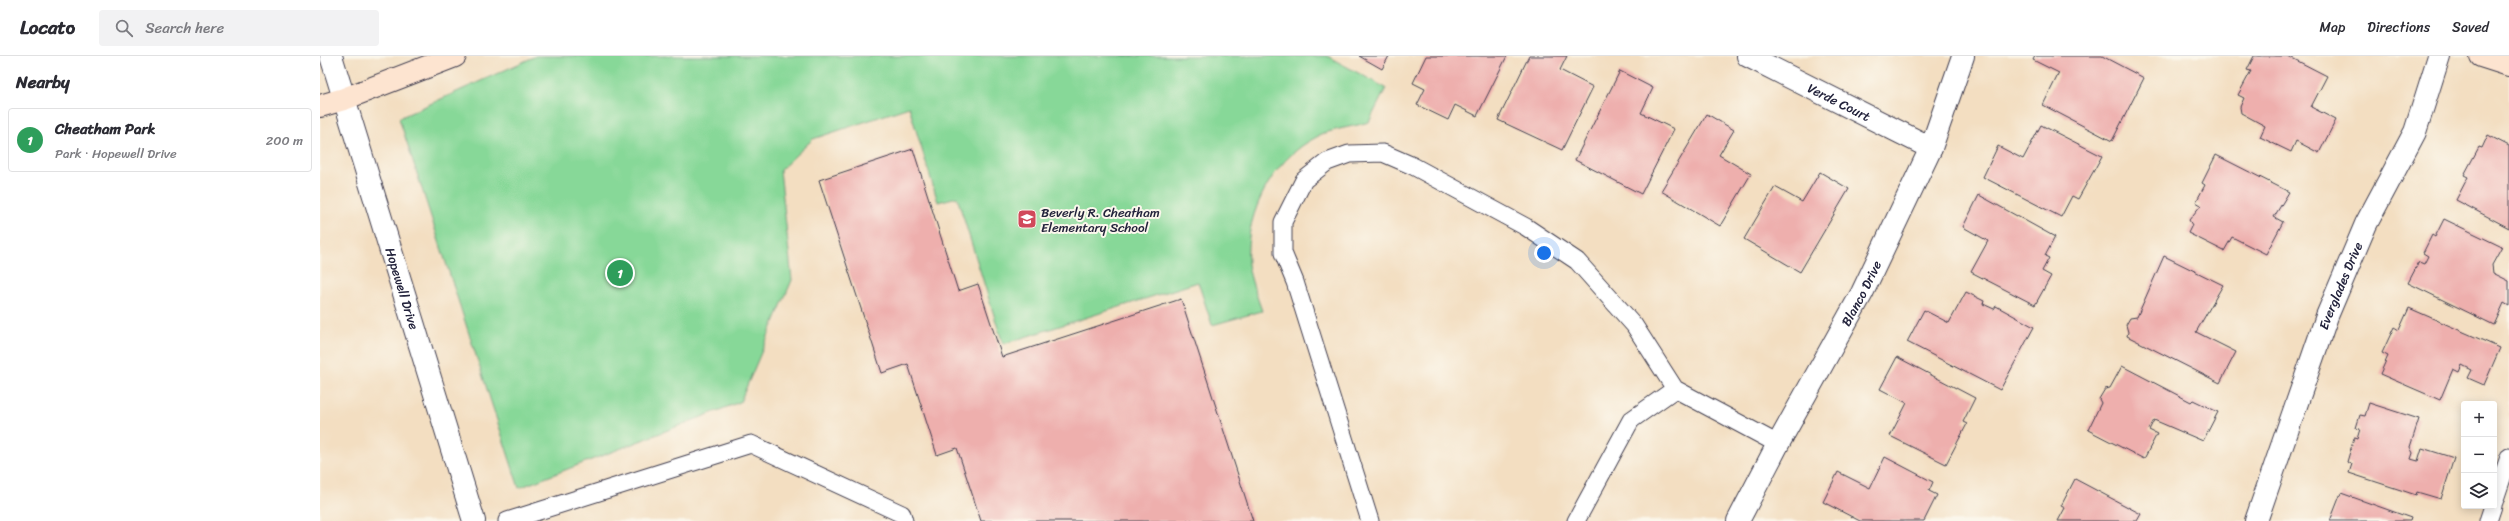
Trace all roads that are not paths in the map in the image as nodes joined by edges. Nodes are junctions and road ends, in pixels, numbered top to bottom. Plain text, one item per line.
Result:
1 (331, 56) edge
2 (455, 56) edge
3 (1748, 56) edge
4 (1963, 56) edge
5 (2439, 56) edge
6 (2481, 56) edge
7 (2509, 65) edge
8 (344, 99) junction
9 (320, 106) edge
10 (1931, 148) junction
11 (1675, 389) junction
12 (1778, 444) junction
13 (2509, 456) edge
14 (2497, 493) edge
15 (2492, 509) edge
16 (474, 521) edge
17 (507, 521) edge
18 (904, 521) edge
19 (1370, 521) edge
20 (1576, 521) edge
21 (1738, 521) edge
22 (2256, 521) edge
23 (2488, 521) edge

1 - 8 street, Hopewell Drive
2 - 8 street
3 - 10 street, Verde Court
4 - 10 street, Blanco Drive
5 - 22 street, Everglades Drive
6 - 7 street
8 - 9 street
8 - 16 street, Hopewell Drive
10 - 12 street, Blanco Drive
11 - 12 lane
11 - 19 lane
11 - 20 lane
12 - 21 street, Blanco Drive
13 - 14 lane
15 - 23 lane
17 - 18 lane

